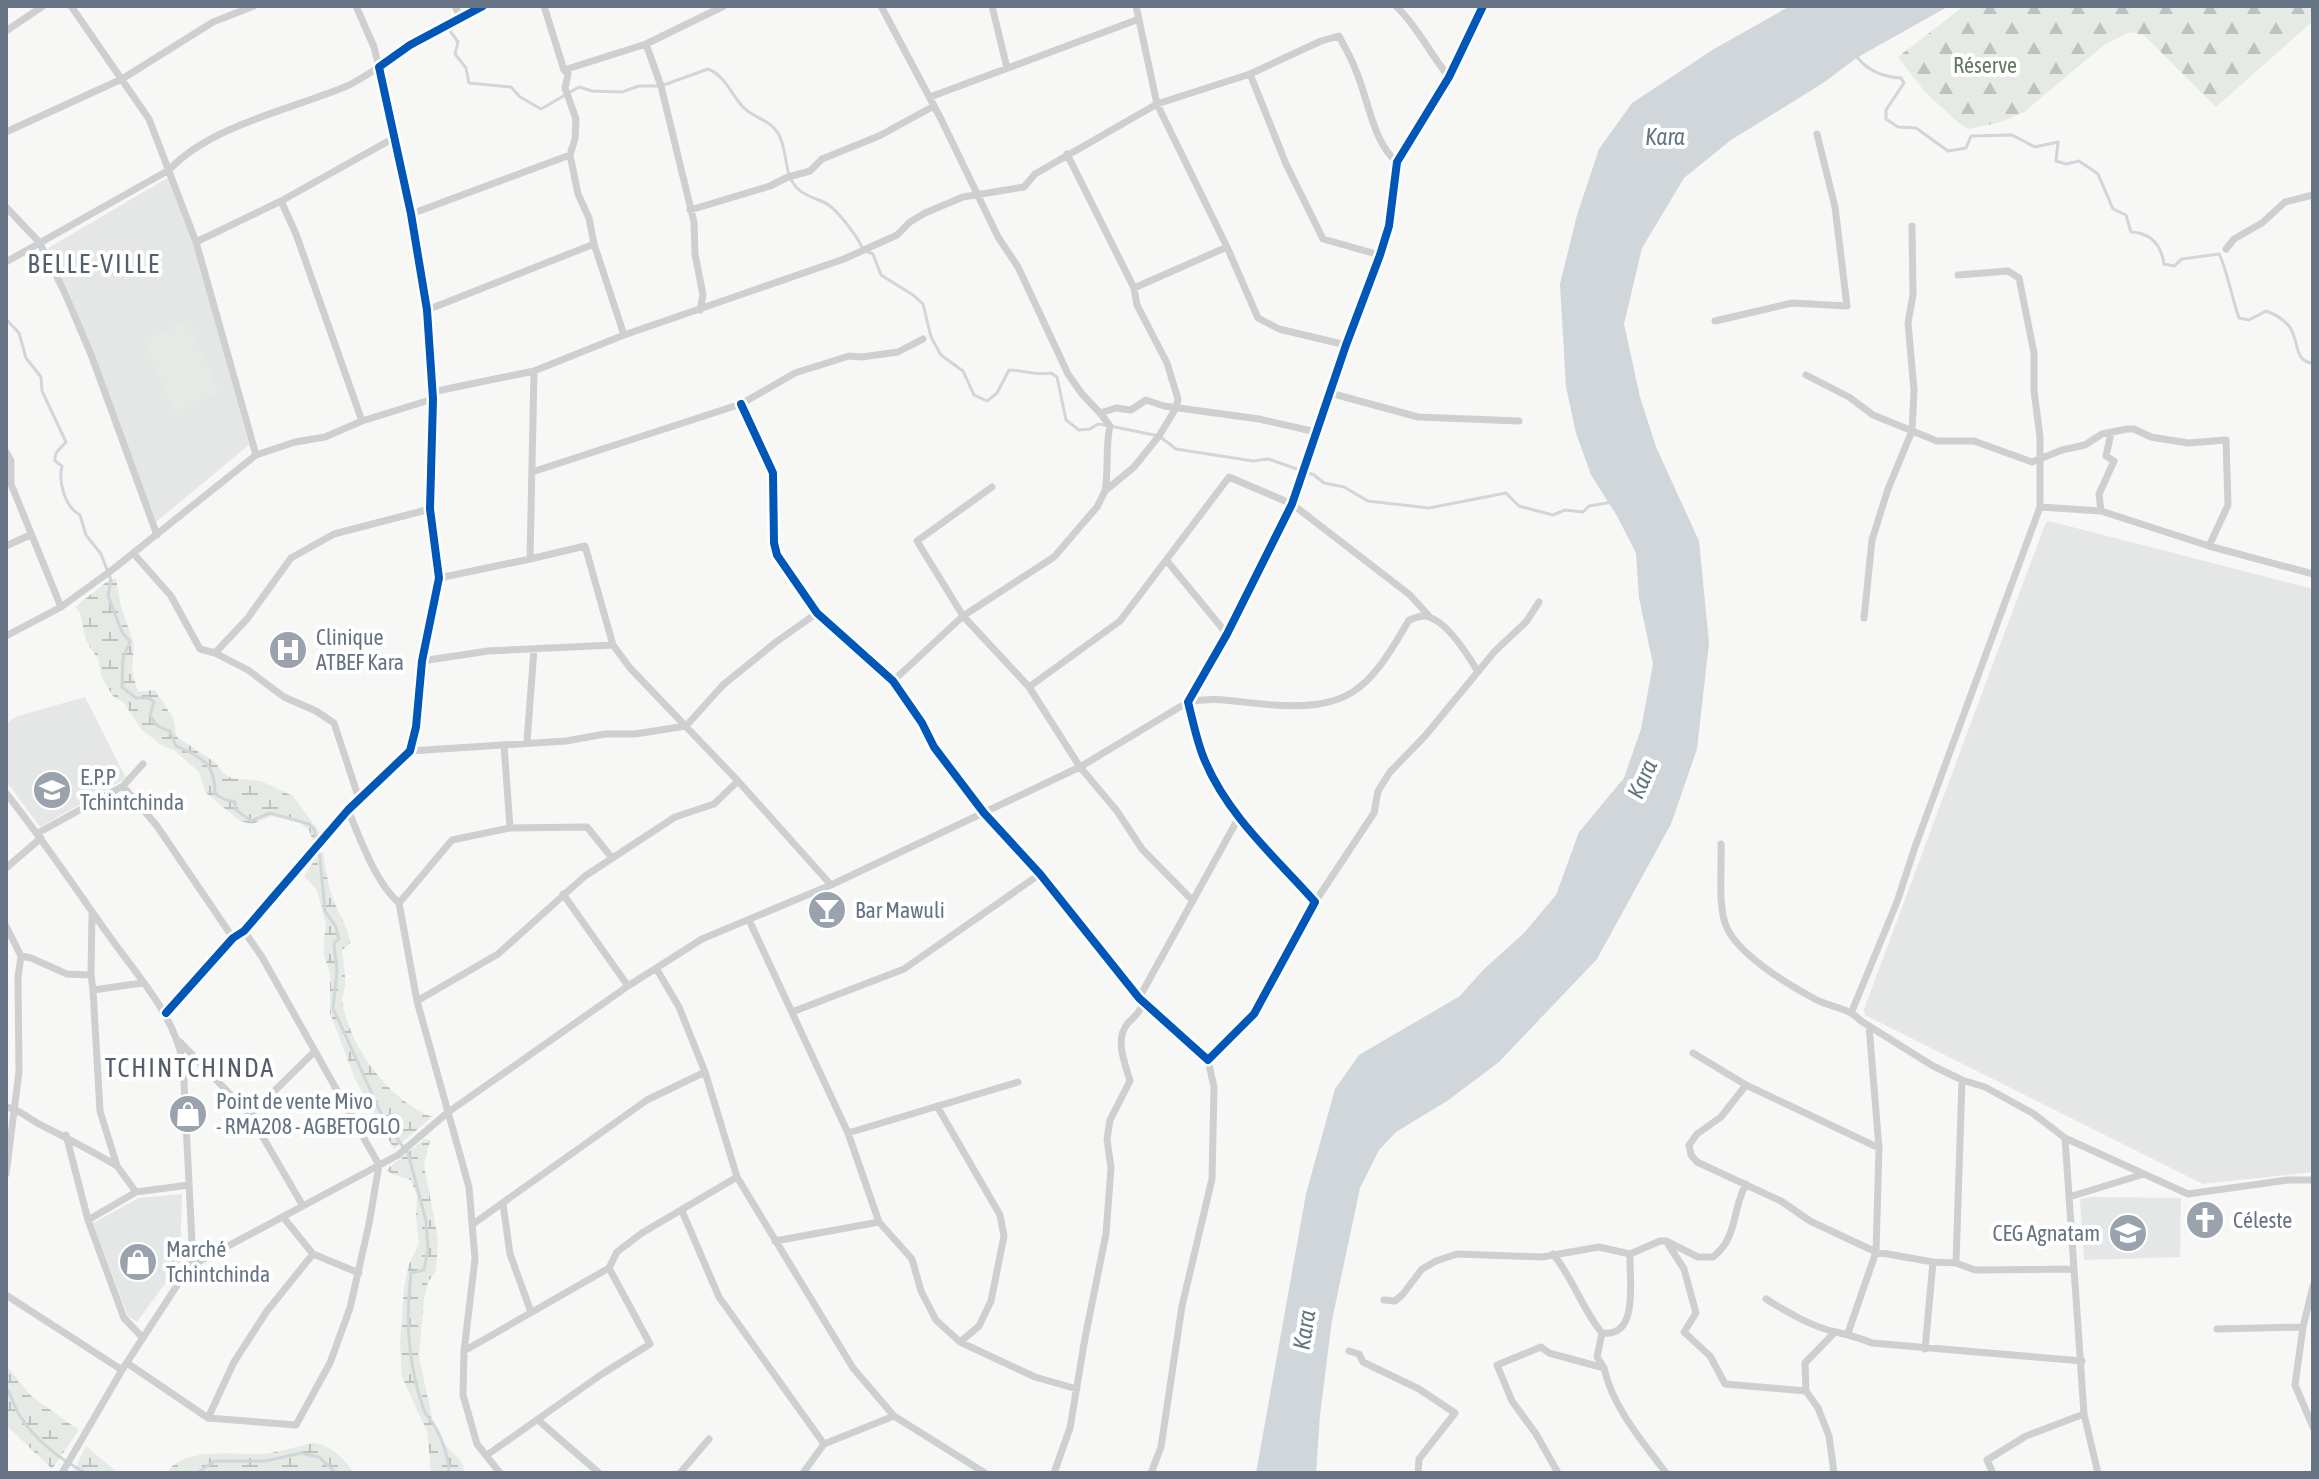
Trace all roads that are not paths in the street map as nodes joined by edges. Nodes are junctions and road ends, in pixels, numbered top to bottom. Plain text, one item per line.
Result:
1 (43, 6) edge
2 (71, 6) edge
3 (254, 6) edge
4 (356, 6) edge
5 (455, 6) edge
6 (483, 6) edge
7 (544, 6) edge
8 (724, 6) edge
9 (881, 6) edge
10 (992, 6) edge
11 (1396, 6) edge
12 (1483, 6) edge
13 (1139, 7) edge
14 (461, 19) junction
15 (1139, 19) junction
16 (6, 31) edge
17 (646, 44) junction
18 (379, 67) junction
19 (1007, 68) junction
20 (564, 70) junction
21 (1250, 74) junction
22 (1449, 77) junction
23 (122, 79) junction
24 (930, 97) junction
25 (1157, 104) junction
26 (934, 106) junction
27 (6, 132) edge
28 (1817, 134) dead end
29 (394, 138) junction
30 (1067, 154) junction
31 (570, 155) junction
32 (1397, 162) junction
33 (169, 170) junction
34 (978, 193) junction
35 (2313, 195) edge
36 (281, 201) junction
37 (6, 207) edge
38 (690, 210) junction
39 (411, 214) junction
40 (1912, 226) dead end
41 (39, 242) junction
42 (196, 242) junction
43 (594, 244) junction
44 (1227, 247) junction
45 (2226, 249) dead end
46 (1380, 255) junction
47 (6, 262) edge
48 (1958, 275) dead end
49 (1134, 288) junction
50 (427, 310) junction
51 (700, 310) junction
52 (1715, 321) dead end
53 (624, 335) junction
54 (923, 339) dead end
55 (1346, 345) junction
56 (534, 371) junction
57 (1806, 375) dead end
58 (1330, 393) junction
59 (432, 396) junction
60 (741, 404) junction
61 (1176, 408) junction
62 (1100, 413) junction
63 (362, 421) junction
64 (1519, 421) dead end
65 (1912, 431) junction
66 (1316, 432) junction
67 (2111, 433) junction
68 (6, 452) edge
69 (256, 455) junction
70 (2038, 461) junction
71 (532, 472) junction
72 (992, 487) dead end
73 (1105, 491) junction
74 (1292, 504) junction
75 (2040, 507) junction
76 (430, 509) junction
77 (2101, 511) junction
78 (30, 535) junction
79 (157, 535) junction
80 (6, 546) edge
81 (2209, 546) junction
82 (134, 554) junction
83 (530, 559) junction
84 (1167, 561) junction
85 (2313, 574) edge
86 (439, 578) junction
87 (1539, 602) dead end
88 (61, 607) junction
89 (817, 613) junction
90 (963, 616) junction
91 (1429, 616) junction
92 (1864, 618) dead end
93 (1227, 634) junction
94 (6, 636) edge
95 (613, 645) junction
96 (534, 649) junction
97 (215, 653) junction
98 (422, 661) junction
99 (1478, 672) junction
100 (893, 681) junction
101 (1029, 687) junction
102 (1188, 702) junction
103 (686, 726) junction
104 (527, 742) junction
105 (504, 745) junction
106 (410, 751) junction
107 (143, 764) dead end
108 (1080, 767) junction
109 (738, 781) junction
110 (123, 786) junction
111 (6, 793) edge
112 (359, 799) junction
113 (348, 810) junction
114 (984, 813) junction
115 (1239, 817) junction
116 (510, 828) junction
117 (40, 836) junction
118 (1721, 844) dead end
119 (612, 858) junction
120 (6, 868) edge
121 (1040, 874) junction
122 (831, 885) junction
123 (563, 894) junction
124 (1193, 901) junction
125 (1315, 902) junction
126 (399, 903) junction
127 (92, 911) junction
128 (749, 920) junction
129 (6, 926) edge
130 (244, 931) junction
131 (233, 938) junction
132 (21, 956) junction
133 (656, 968) junction
134 (91, 975) junction
135 (142, 983) junction
136 (628, 986) junction
137 (93, 990) junction
138 (1142, 1000) junction
139 (417, 1001) junction
140 (1852, 1011) junction
141 (792, 1012) junction
142 (166, 1013) junction
143 (1869, 1026) junction
144 (179, 1041) junction
145 (314, 1052) junction
146 (1693, 1053) dead end
147 (1208, 1060) junction
148 (705, 1072) junction
149 (1962, 1080) junction
150 (1018, 1082) dead end
151 (1746, 1085) junction
152 (937, 1106) junction
153 (10, 1108) edge
154 (447, 1113) junction
155 (250, 1115) junction
156 (848, 1133) junction
157 (66, 1135) junction
158 (2065, 1138) junction
159 (1879, 1148) junction
160 (379, 1165) junction
161 (117, 1166) junction
162 (6, 1174) edge
163 (2145, 1174) junction
164 (737, 1177) junction
165 (2313, 1180) edge
166 (1746, 1184) junction
167 (189, 1185) junction
168 (136, 1192) junction
169 (2069, 1197) junction
170 (503, 1204) junction
171 (303, 1206) junction
172 (682, 1211) junction
173 (283, 1217) junction
174 (88, 1220) junction
175 (879, 1222) junction
176 (473, 1224) junction
177 (775, 1241) junction
178 (1666, 1241) junction
179 (1876, 1252) junction
180 (313, 1254) junction
181 (1553, 1254) junction
182 (1630, 1254) junction
183 (1933, 1262) junction
184 (1956, 1263) junction
185 (189, 1267) junction
186 (609, 1268) junction
187 (2074, 1269) junction
188 (359, 1273) junction
189 (2313, 1286) edge
190 (6, 1295) edge
191 (1766, 1299) dead end
192 (1384, 1300) dead end
193 (531, 1312) junction
194 (2303, 1327) junction
195 (2217, 1329) dead end
196 (1835, 1332) junction
197 (1602, 1333) junction
198 (1848, 1333) junction
199 (143, 1338) junction
200 (960, 1342) junction
201 (1925, 1349) junction
202 (464, 1351) junction
203 (1349, 1351) dead end
204 (2082, 1361) junction
205 (125, 1367) junction
206 (1604, 1368) junction
207 (1077, 1389) junction
208 (1806, 1391) junction
209 (2084, 1407) junction
210 (894, 1416) junction
211 (208, 1418) junction
212 (538, 1420) junction
213 (2313, 1427) edge
214 (709, 1439) dead end
215 (824, 1444) junction
216 (487, 1455) junction
217 (971, 1464) junction
218 (1557, 1472) edge
219 (62, 1473) edge
220 (500, 1473) edge
221 (599, 1473) edge
222 (680, 1473) edge
223 (803, 1473) edge
224 (964, 1473) edge
225 (985, 1473) edge
226 (1054, 1473) edge
227 (1151, 1473) edge
228 (1418, 1473) edge
229 (1666, 1473) edge
230 (1834, 1473) edge
231 (1993, 1473) edge
232 (2098, 1473) edge

1 - 16 street
2 - 23 street
3 - 23 street
4 - 18 street
5 - 14 street
6 - 14 street
7 - 20 street
8 - 17 street
9 - 24 street
10 - 19 street
11 - 22 street
12 - 22 street
13 - 15 street
14 - 18 street
15 - 19 street
15 - 25 street
17 - 20 street
17 - 38 street
18 - 29 street
18 - 33 street
19 - 24 street
20 - 31 street
21 - 25 street
21 - 32 street
21 - 46 street
22 - 32 street
23 - 27 street
23 - 33 street
24 - 26 street
25 - 30 street
25 - 44 street
26 - 34 street
26 - 38 street
28 - 52 street
29 - 36 street
29 - 39 street
30 - 34 street
30 - 49 street
31 - 39 street
31 - 43 street
32 - 46 street
33 - 41 street
33 - 42 street
34 - 51 street
34 - 62 street
35 - 45 street
36 - 42 street
36 - 63 street
37 - 41 street
38 - 51 street
39 - 50 street
40 - 65 street
41 - 47 street
41 - 79 street
42 - 69 street
43 - 50 street
43 - 53 street
44 - 49 street
44 - 55 street
46 - 55 street
48 - 70 street
49 - 61 street
50 - 59 street
51 - 53 street
53 - 56 street
54 - 60 street
55 - 58 street
56 - 59 street
56 - 71 street
57 - 65 street
58 - 64 street
58 - 66 street
59 - 63 street
59 - 76 street
60 - 71 street
60 - 89 street
61 - 62 street
61 - 66 street
61 - 73 street
62 - 73 street
63 - 69 street
65 - 70 street
65 - 92 street
66 - 74 street
67 - 70 street
67 - 77 street
67 - 81 street
68 - 78 street
69 - 79 street
70 - 75 street
71 - 83 street
72 - 90 street
73 - 90 street
74 - 84 street
74 - 91 street
74 - 93 street
75 - 77 street
75 - 140 street
76 - 86 street
76 - 97 street
77 - 81 street
78 - 80 street
78 - 88 street
79 - 82 street
81 - 85 street
82 - 88 street
82 - 97 street
83 - 86 street
83 - 95 street
84 - 93 street
84 - 101 street
86 - 98 street
87 - 99 street
88 - 94 street
89 - 100 street
89 - 103 street
90 - 100 street
90 - 101 street
91 - 99 street
91 - 102 street
93 - 102 street
95 - 96 street
95 - 103 street
96 - 98 street
96 - 104 street
97 - 112 street
98 - 106 street
99 - 125 street
100 - 114 street
101 - 108 street
102 - 108 street
102 - 115 street
103 - 104 street
103 - 109 street
104 - 105 street
105 - 106 street
105 - 116 street
106 - 112 street
107 - 110 street
108 - 114 street
108 - 124 street
109 - 119 street
109 - 122 street
110 - 117 street
110 - 131 street
111 - 117 street
112 - 113 street
113 - 126 street
113 - 130 street
114 - 121 street
114 - 122 street
115 - 124 street
115 - 125 street
116 - 119 street
116 - 126 street
117 - 120 street
117 - 127 street
118 - 140 street
119 - 123 street
121 - 138 street
121 - 141 street
122 - 128 street
123 - 136 street
123 - 139 street
124 - 138 street
125 - 147 street
126 - 139 street
127 - 134 street
127 - 135 street
128 - 133 street
128 - 141 street
129 - 132 street
130 - 131 street
130 - 145 street
131 - 142 street
132 - 134 street
132 - 153 street
133 - 136 street
133 - 148 street
134 - 137 street
135 - 137 street
135 - 142 street
136 - 154 street
137 - 161 street
138 - 147 street
138 - 207 street
139 - 154 street
140 - 143 street
141 - 156 street
142 - 144 street
143 - 149 street
143 - 159 street
144 - 155 street
144 - 167 street
145 - 155 street
145 - 160 street
146 - 151 street
147 - 227 street
148 - 164 street
148 - 170 street
149 - 158 street
149 - 184 street
150 - 152 street
151 - 159 street
151 - 166 street
152 - 156 street
152 - 200 street
153 - 157 street
153 - 162 street
154 - 160 street
154 - 176 street
155 - 171 street
156 - 175 street
157 - 161 street
157 - 174 street
158 - 163 street
158 - 169 street
159 - 179 street
160 - 171 street
160 - 188 street
161 - 168 street
163 - 165 street
163 - 169 street
164 - 172 street
164 - 177 street
166 - 178 street
166 - 179 street
167 - 168 street
167 - 185 street
168 - 174 street
169 - 187 street
170 - 176 street
170 - 193 street
171 - 173 street
172 - 186 street
172 - 215 street
173 - 180 street
173 - 185 street
174 - 199 street
175 - 177 street
175 - 200 street
176 - 202 street
177 - 210 street
178 - 182 street
178 - 208 street
179 - 183 street
179 - 198 street
180 - 188 street
180 - 211 street
181 - 182 street
181 - 192 street
181 - 197 street
182 - 197 street
183 - 184 street
183 - 201 street
184 - 187 street
185 - 199 street
186 - 193 street
186 - 212 street
187 - 204 street
188 - 211 street
189 - 194 street
190 - 205 street
191 - 196 street
193 - 202 street
194 - 195 street
194 - 213 street
196 - 198 street
196 - 208 street
197 - 206 street
198 - 201 street
199 - 205 street
200 - 207 street
201 - 204 street
202 - 216 street
203 - 228 street
204 - 209 street
205 - 211 street
205 - 219 street
206 - 218 street
206 - 229 street
207 - 226 street
208 - 230 street
209 - 231 street
209 - 232 street
210 - 215 street
210 - 217 street
212 - 216 street
212 - 221 street
214 - 222 street
215 - 223 street
216 - 220 street
217 - 224 street
217 - 225 street

